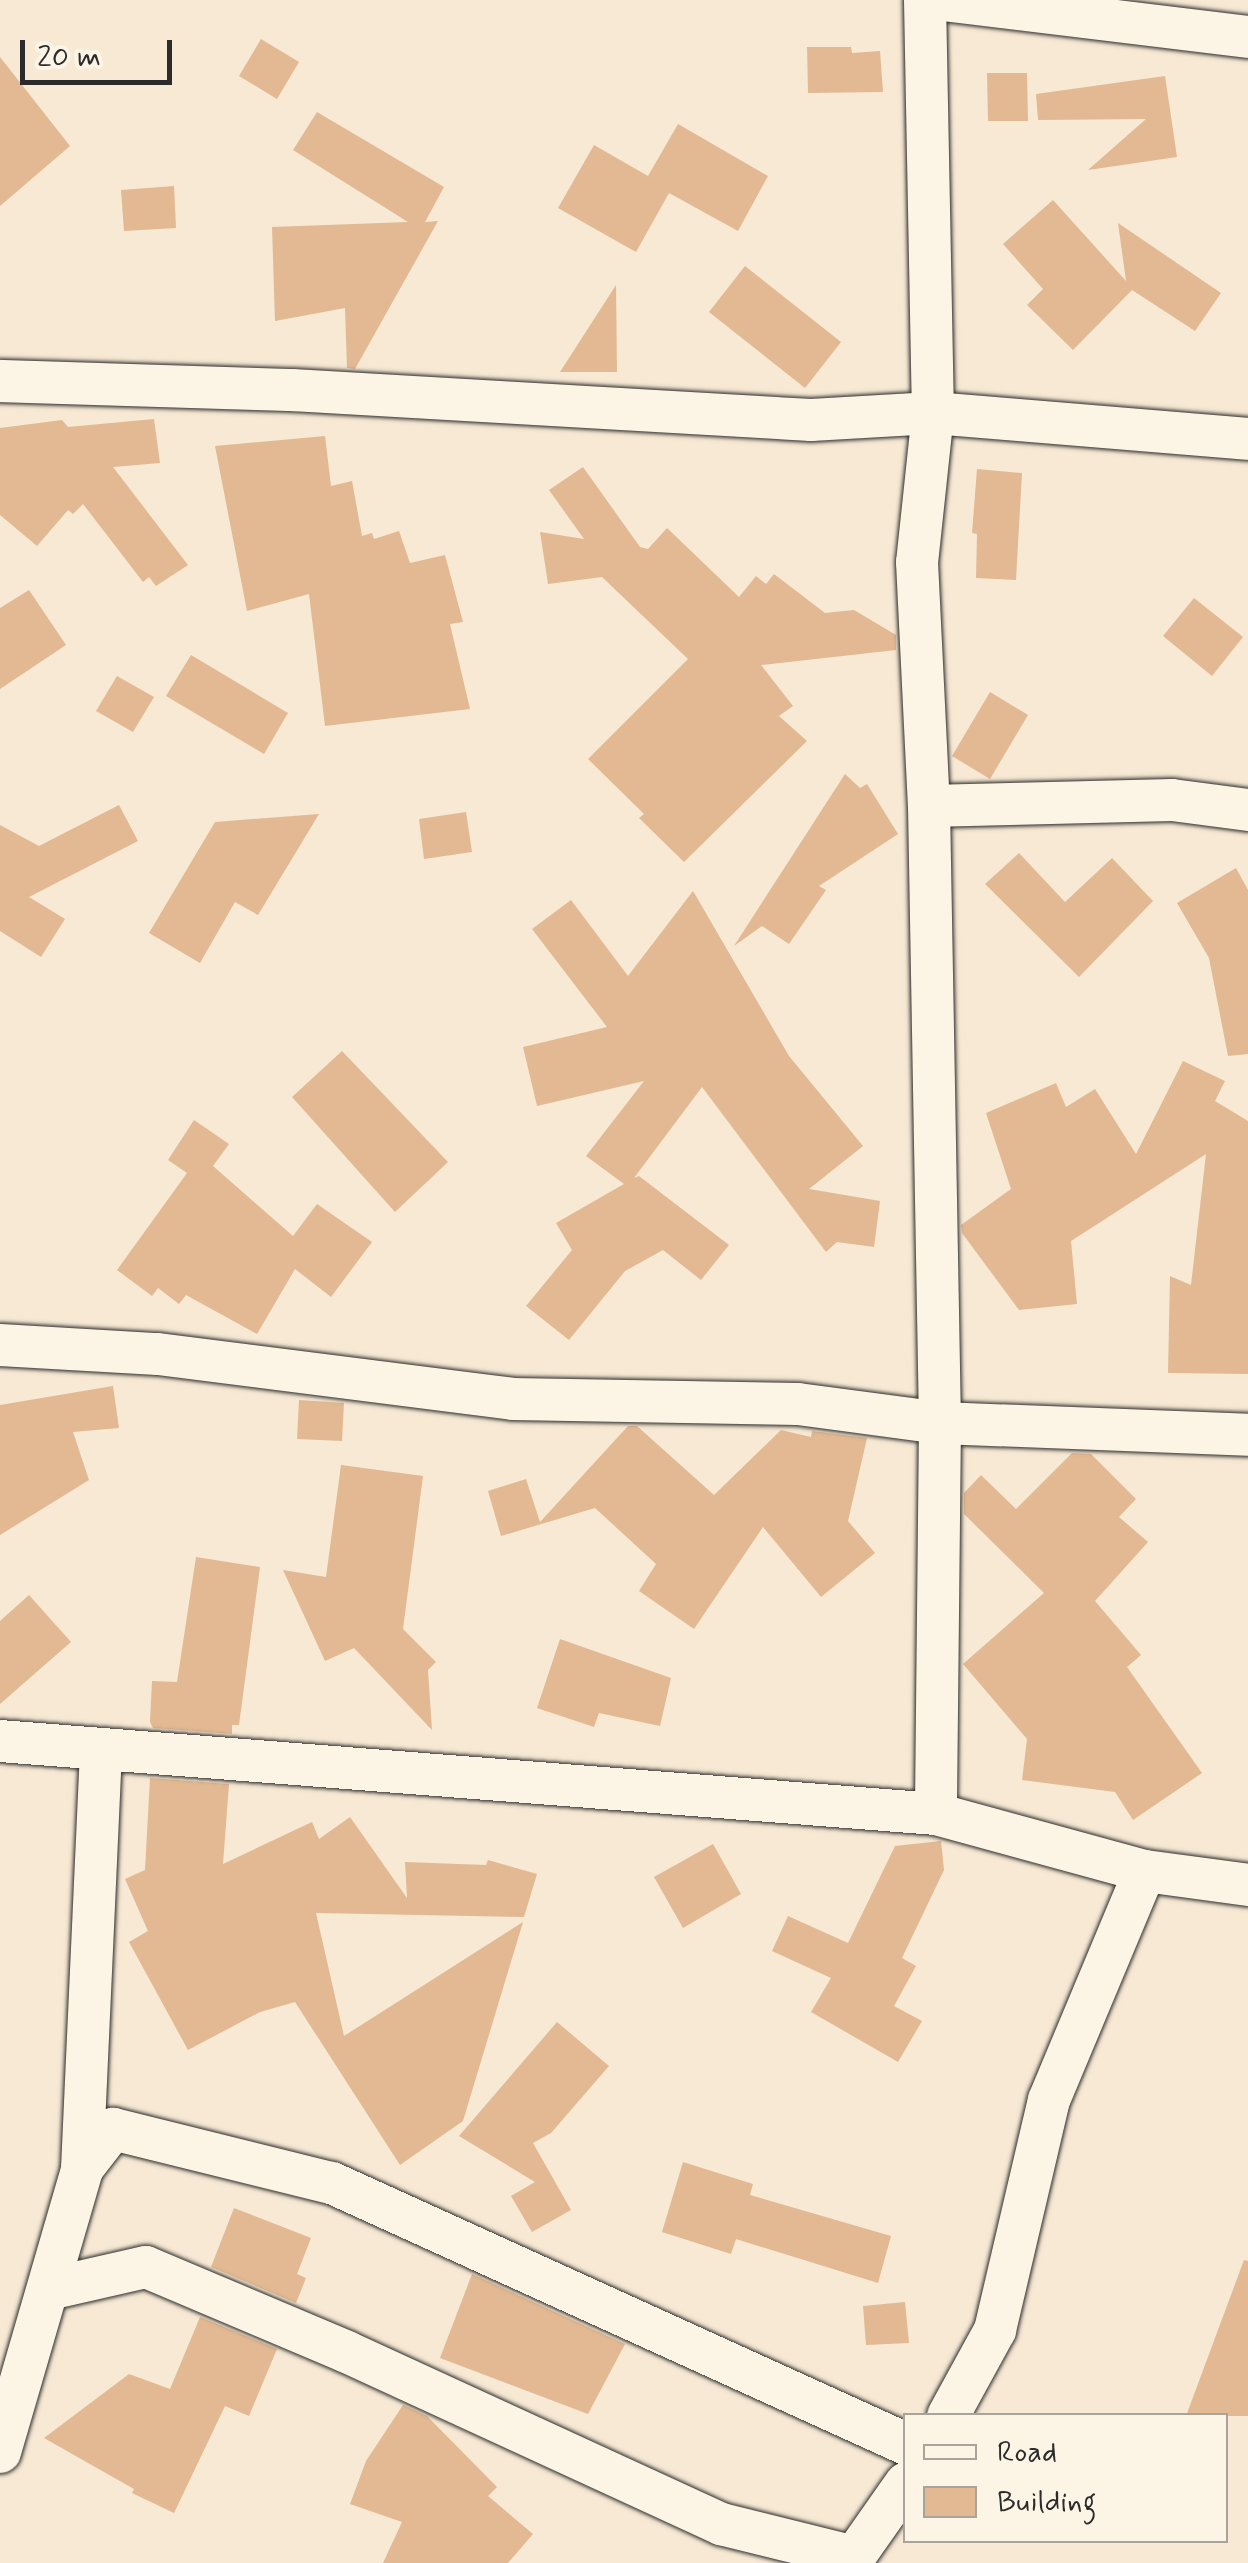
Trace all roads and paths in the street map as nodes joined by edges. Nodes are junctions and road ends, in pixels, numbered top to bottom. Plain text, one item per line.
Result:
1 (925, 0) edge
2 (943, 0) edge
3 (1248, 37) edge
4 (0, 381) edge
5 (933, 413) junction
6 (1248, 439) edge
7 (929, 806) junction
8 (1248, 810) edge
9 (0, 1345) edge
10 (940, 1423) junction
11 (1248, 1436) edge
12 (0, 1741) edge
13 (101, 1750) junction
14 (936, 1814) junction
15 (1144, 1871) junction
16 (1248, 1885) edge
17 (82, 2169) junction
18 (49, 2289) junction
19 (950, 2413) edge
20 (903, 2443) edge
21 (0, 2452) edge
22 (903, 2487) edge

1 - 5 street
2 - 3 street
4 - 5 street
5 - 6 street
5 - 7 street
7 - 8 street
7 - 10 street
9 - 10 street
10 - 11 street
10 - 14 street
12 - 13 street
13 - 14 street
13 - 17 street
14 - 15 street
15 - 16 street
15 - 19 street
17 - 18 street
17 - 20 street
18 - 21 street
18 - 22 street

